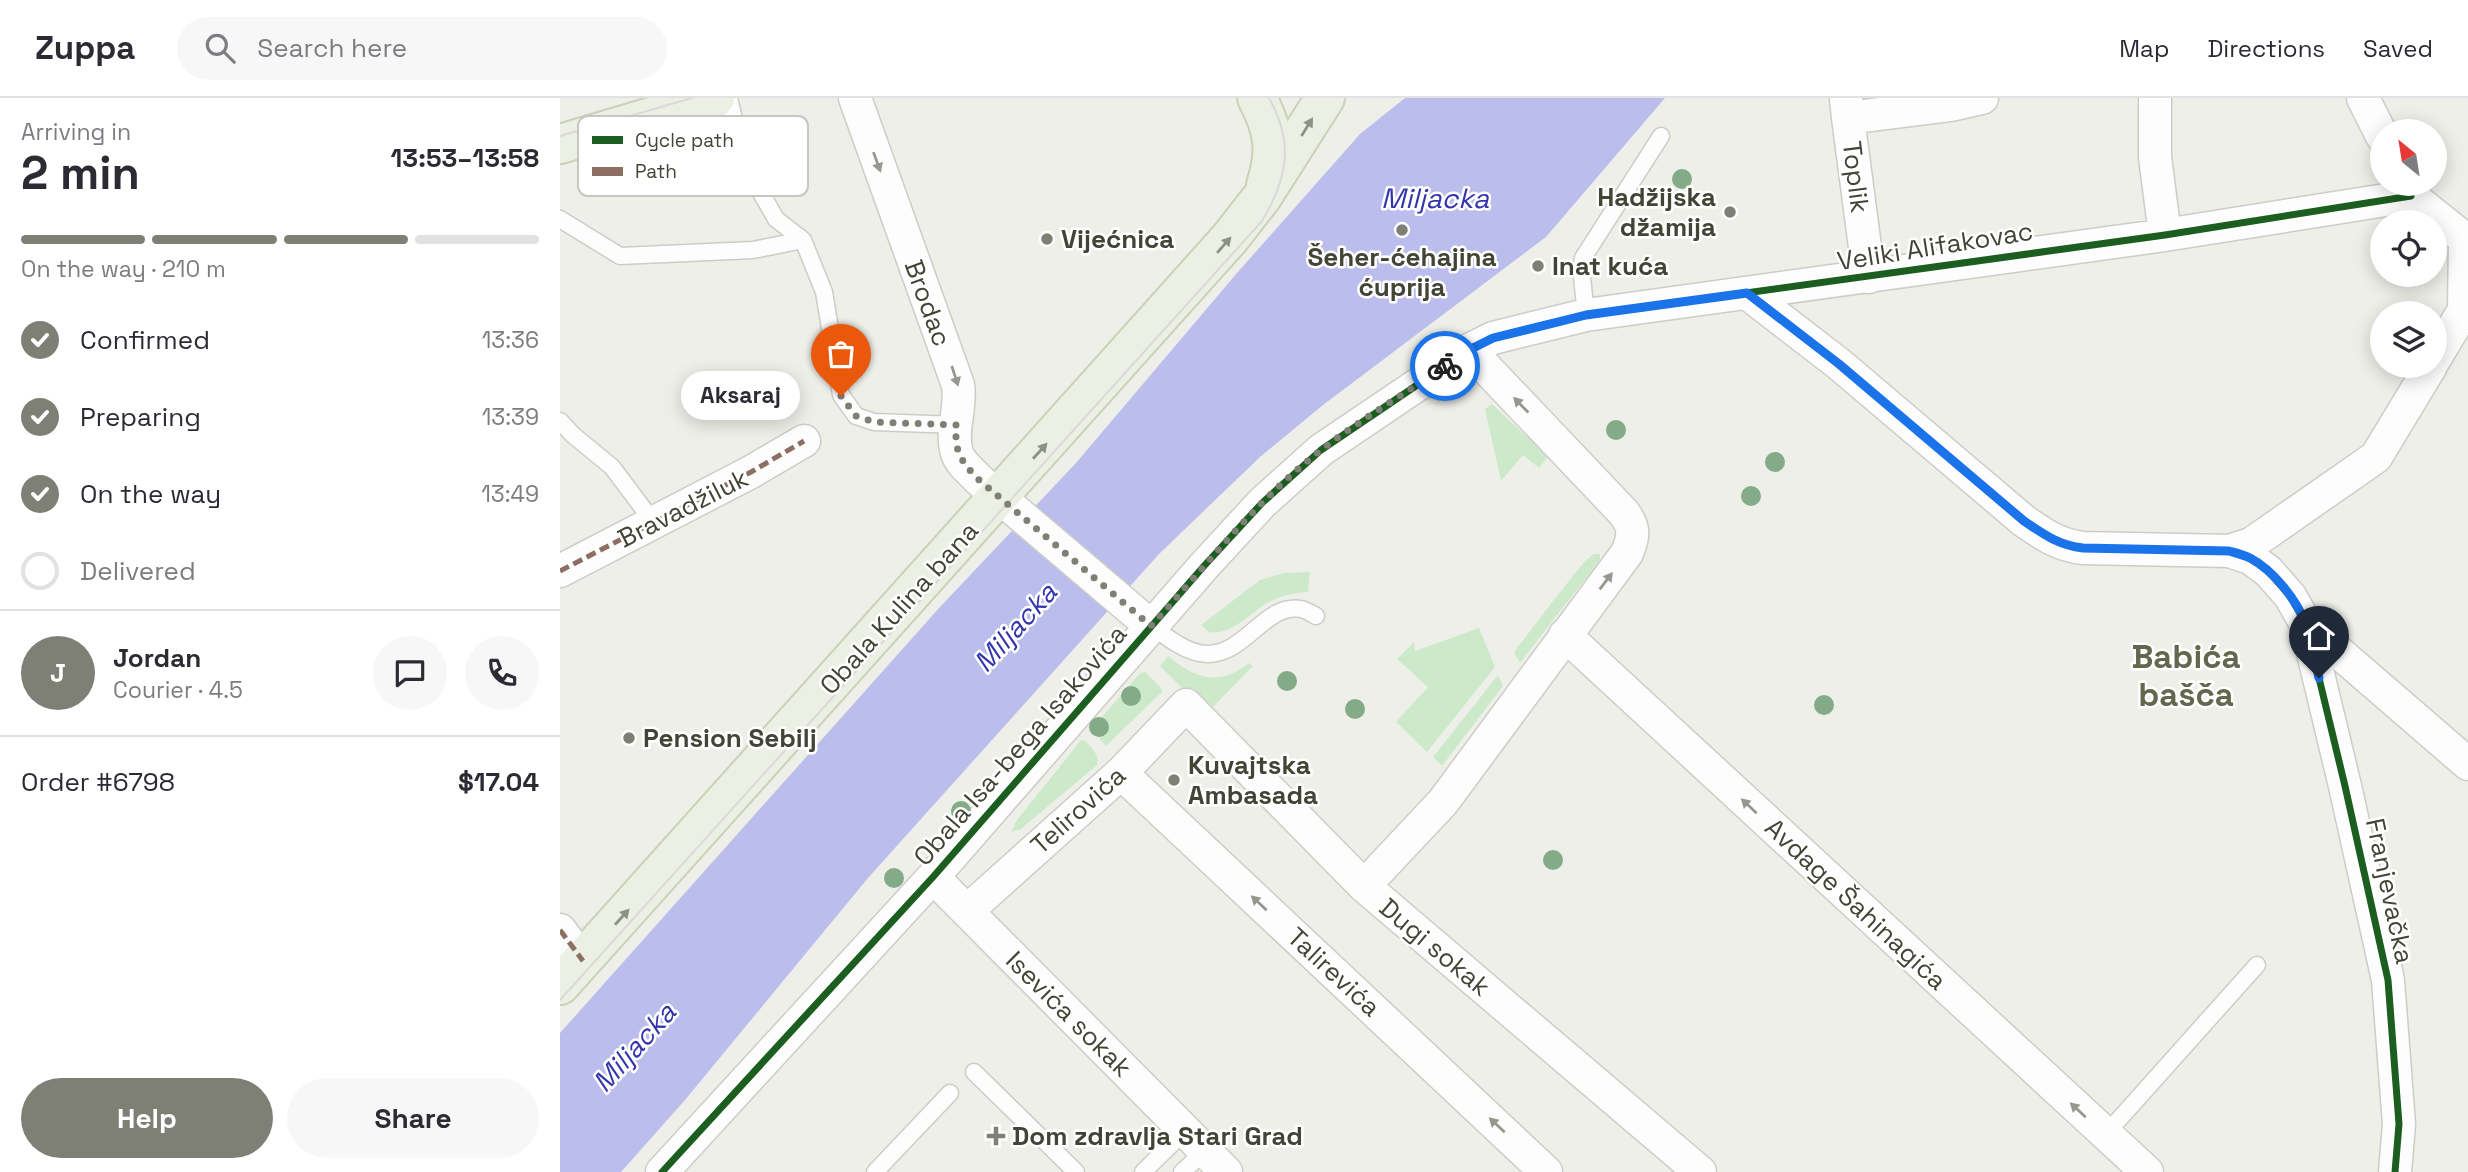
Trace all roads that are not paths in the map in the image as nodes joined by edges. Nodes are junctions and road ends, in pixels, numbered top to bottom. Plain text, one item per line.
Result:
1 (715, 98) edge
2 (729, 98) edge
3 (855, 98) edge
4 (1257, 98) edge
5 (1325, 98) edge
6 (1982, 98) edge
7 (2155, 98) edge
8 (2363, 98) edge
9 (1847, 108) edge
10 (654, 116) edge
11 (733, 116) edge
12 (2374, 119) edge
13 (1661, 136) dead end
14 (578, 139) edge
15 (560, 144) edge
16 (763, 196) edge
17 (2376, 196) edge
18 (2416, 196) edge
19 (1262, 197) junction
20 (560, 219) edge
21 (2165, 235) junction
22 (803, 240) junction
23 (2466, 242) edge
24 (1869, 277) junction
25 (1747, 293) junction
26 (1586, 315) junction
27 (2447, 337) edge
28 (1469, 350) junction
29 (2424, 378) edge
30 (560, 421) edge
31 (957, 425) junction
32 (804, 441) dead end
33 (1009, 504) junction
34 (654, 523) junction
35 (2229, 551) junction
36 (560, 571) edge
37 (1316, 616) dead end
38 (2306, 624) junction
39 (1151, 626) junction
40 (1565, 635) junction
41 (1186, 705) joint
42 (2468, 764) edge
43 (1121, 773) junction
44 (933, 877) junction
45 (1364, 886) junction
46 (967, 911) junction
47 (560, 930) edge
48 (2257, 965) dead end
49 (571, 973) edge
50 (974, 1072) dead end
51 (950, 1093) dead end
52 (2105, 1135) junction
53 (1206, 1151) edge
54 (670, 1169) edge
55 (875, 1172) edge
56 (1076, 1172) edge
57 (1143, 1172) edge
58 (1182, 1172) edge
59 (1546, 1172) edge
60 (1700, 1172) edge
61 (2147, 1172) edge
62 (2395, 1172) edge

1 - 10 main road
2 - 11 lane
3 -> 31 street, Brodac
4 - 19 main road
19 -> 5 main road, Obala Kulina bana
6 - 9 street, Toplik
7 - 21 street
8 - 12 street
9 - 24 street, Toplik
13 - 26 lane
14 - 15 main road
16 - 22 lane
17 - 21 street, Veliki Alifakovac
18 - 23 street
33 -> 19 main road, Obala Kulina bana
20 - 22 lane
21 - 24 street, Veliki Alifakovac
22 - 31 lane
23 - 27 street
24 - 25 street, Veliki Alifakovac
25 - 26 street, Veliki Alifakovac
25 - 35 street
26 - 28 street, Veliki Alifakovac
28 - 39 street, Obala Isa-bega Isakovića
40 -> 28 street
29 - 35 street
30 - 34 lane
31 - 33 street, Brodac
32 - 34 street, Bravadžiluk
33 - 39 street, Brodac
49 -> 33 main road, Obala Kulina bana
34 - 36 street, Bravadžiluk
35 - 38 street
37 - 39 lane
38 - 42 street
38 - 62 street, Franjevačka
39 - 44 street, Obala Isa-bega Isakovića
40 - 45 street
52 -> 40 street, Avdage Šahinagića
41 - 43 street, Telirovića
41 - 45 street, Dugi sokak
43 - 46 street, Telirovića
59 -> 43 street, Talirevića
44 - 46 street, Isevića sokak
44 - 54 street, Obala Isa-bega Isakovića
45 - 60 street, Dugi sokak
46 - 53 street, Isevića sokak
47 - 49 street
48 - 52 lane
50 - 56 lane
51 - 55 lane
52 - 61 street, Avdage Šahinagića
53 - 57 lane
53 - 58 lane

